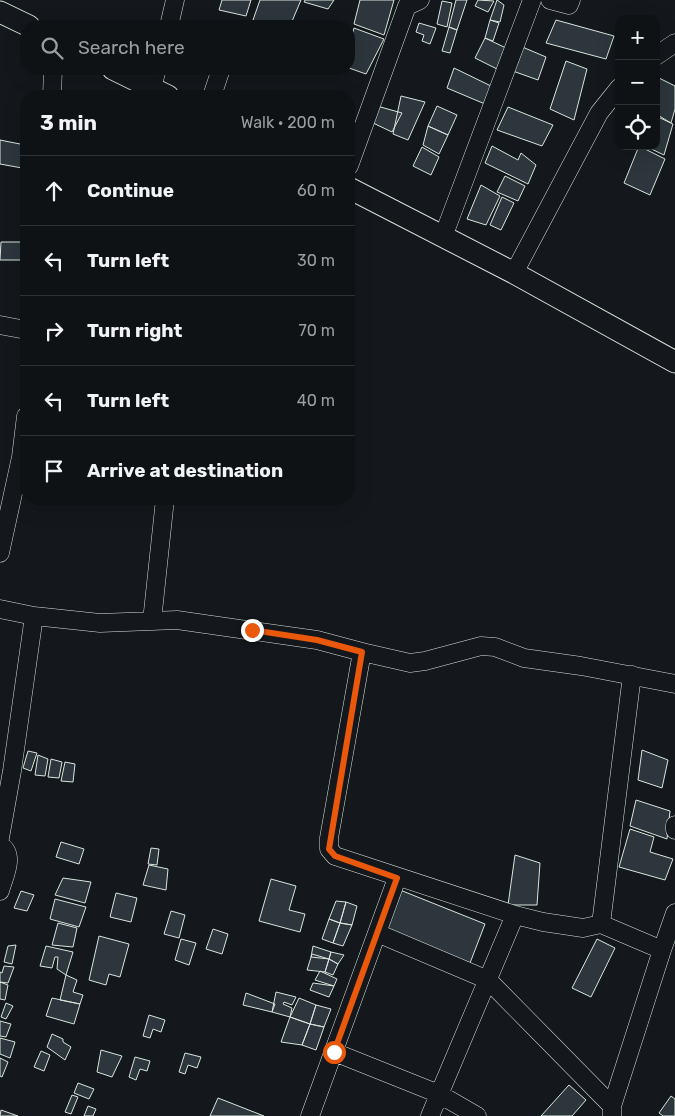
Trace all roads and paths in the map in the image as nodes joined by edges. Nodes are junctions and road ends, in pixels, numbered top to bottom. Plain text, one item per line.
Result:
1 (175, 0) edge
2 (532, 0) edge
3 (550, 0) edge
4 (571, 0) edge
5 (411, 2) edge
6 (0, 12) edge
7 (170, 20) edge
8 (20, 22) edge
9 (675, 43) edge
10 (660, 53) edge
11 (53, 75) edge
12 (132, 75) edge
13 (220, 75) edge
14 (159, 84) edge
15 (52, 90) edge
16 (214, 90) edge
17 (615, 93) edge
18 (355, 150) edge
19 (355, 191) edge
20 (443, 236) junction
21 (514, 273) junction
22 (0, 325) edge
23 (20, 329) edge
24 (675, 362) edge
25 (20, 463) edge
26 (164, 505) edge
27 (0, 553) edge
28 (0, 609) edge
29 (34, 616) junction
30 (152, 621) junction
31 (362, 652) junction
32 (632, 675) junction
33 (675, 684) edge
34 (675, 825) edge
35 (675, 830) edge
36 (0, 838) edge
37 (0, 845) edge
38 (397, 878) junction
39 (0, 891) edge
40 (675, 913) edge
41 (515, 915) junction
42 (601, 924) junction
43 (377, 933) junction
44 (662, 950) junction
45 (488, 980) junction
46 (334, 1052) junction
47 (439, 1094) junction
48 (612, 1111) edge
49 (315, 1115) edge
50 (430, 1116) edge
51 (476, 1116) edge

1 - 7 street
2 - 20 street
3 - 4 street
5 - 18 street
6 - 8 street
9 - 10 street
11 - 15 street
12 - 14 street
13 - 16 street
17 - 21 street
19 - 20 street
20 - 21 street
21 - 24 street
22 - 23 street
25 - 27 street
26 - 30 street
28 - 29 street
29 - 30 street
29 - 36 street
30 - 31 street
31 - 32 street
31 - 38 street
32 - 33 street
32 - 42 street
34 - 35 street
37 - 39 street
38 - 41 street
38 - 43 street
40 - 44 street
41 - 42 street
41 - 45 street
42 - 44 street
43 - 45 street
43 - 46 street
44 - 48 street
45 - 47 street
45 - 48 street
46 - 47 street
46 - 49 street
47 - 50 street
47 - 51 street

